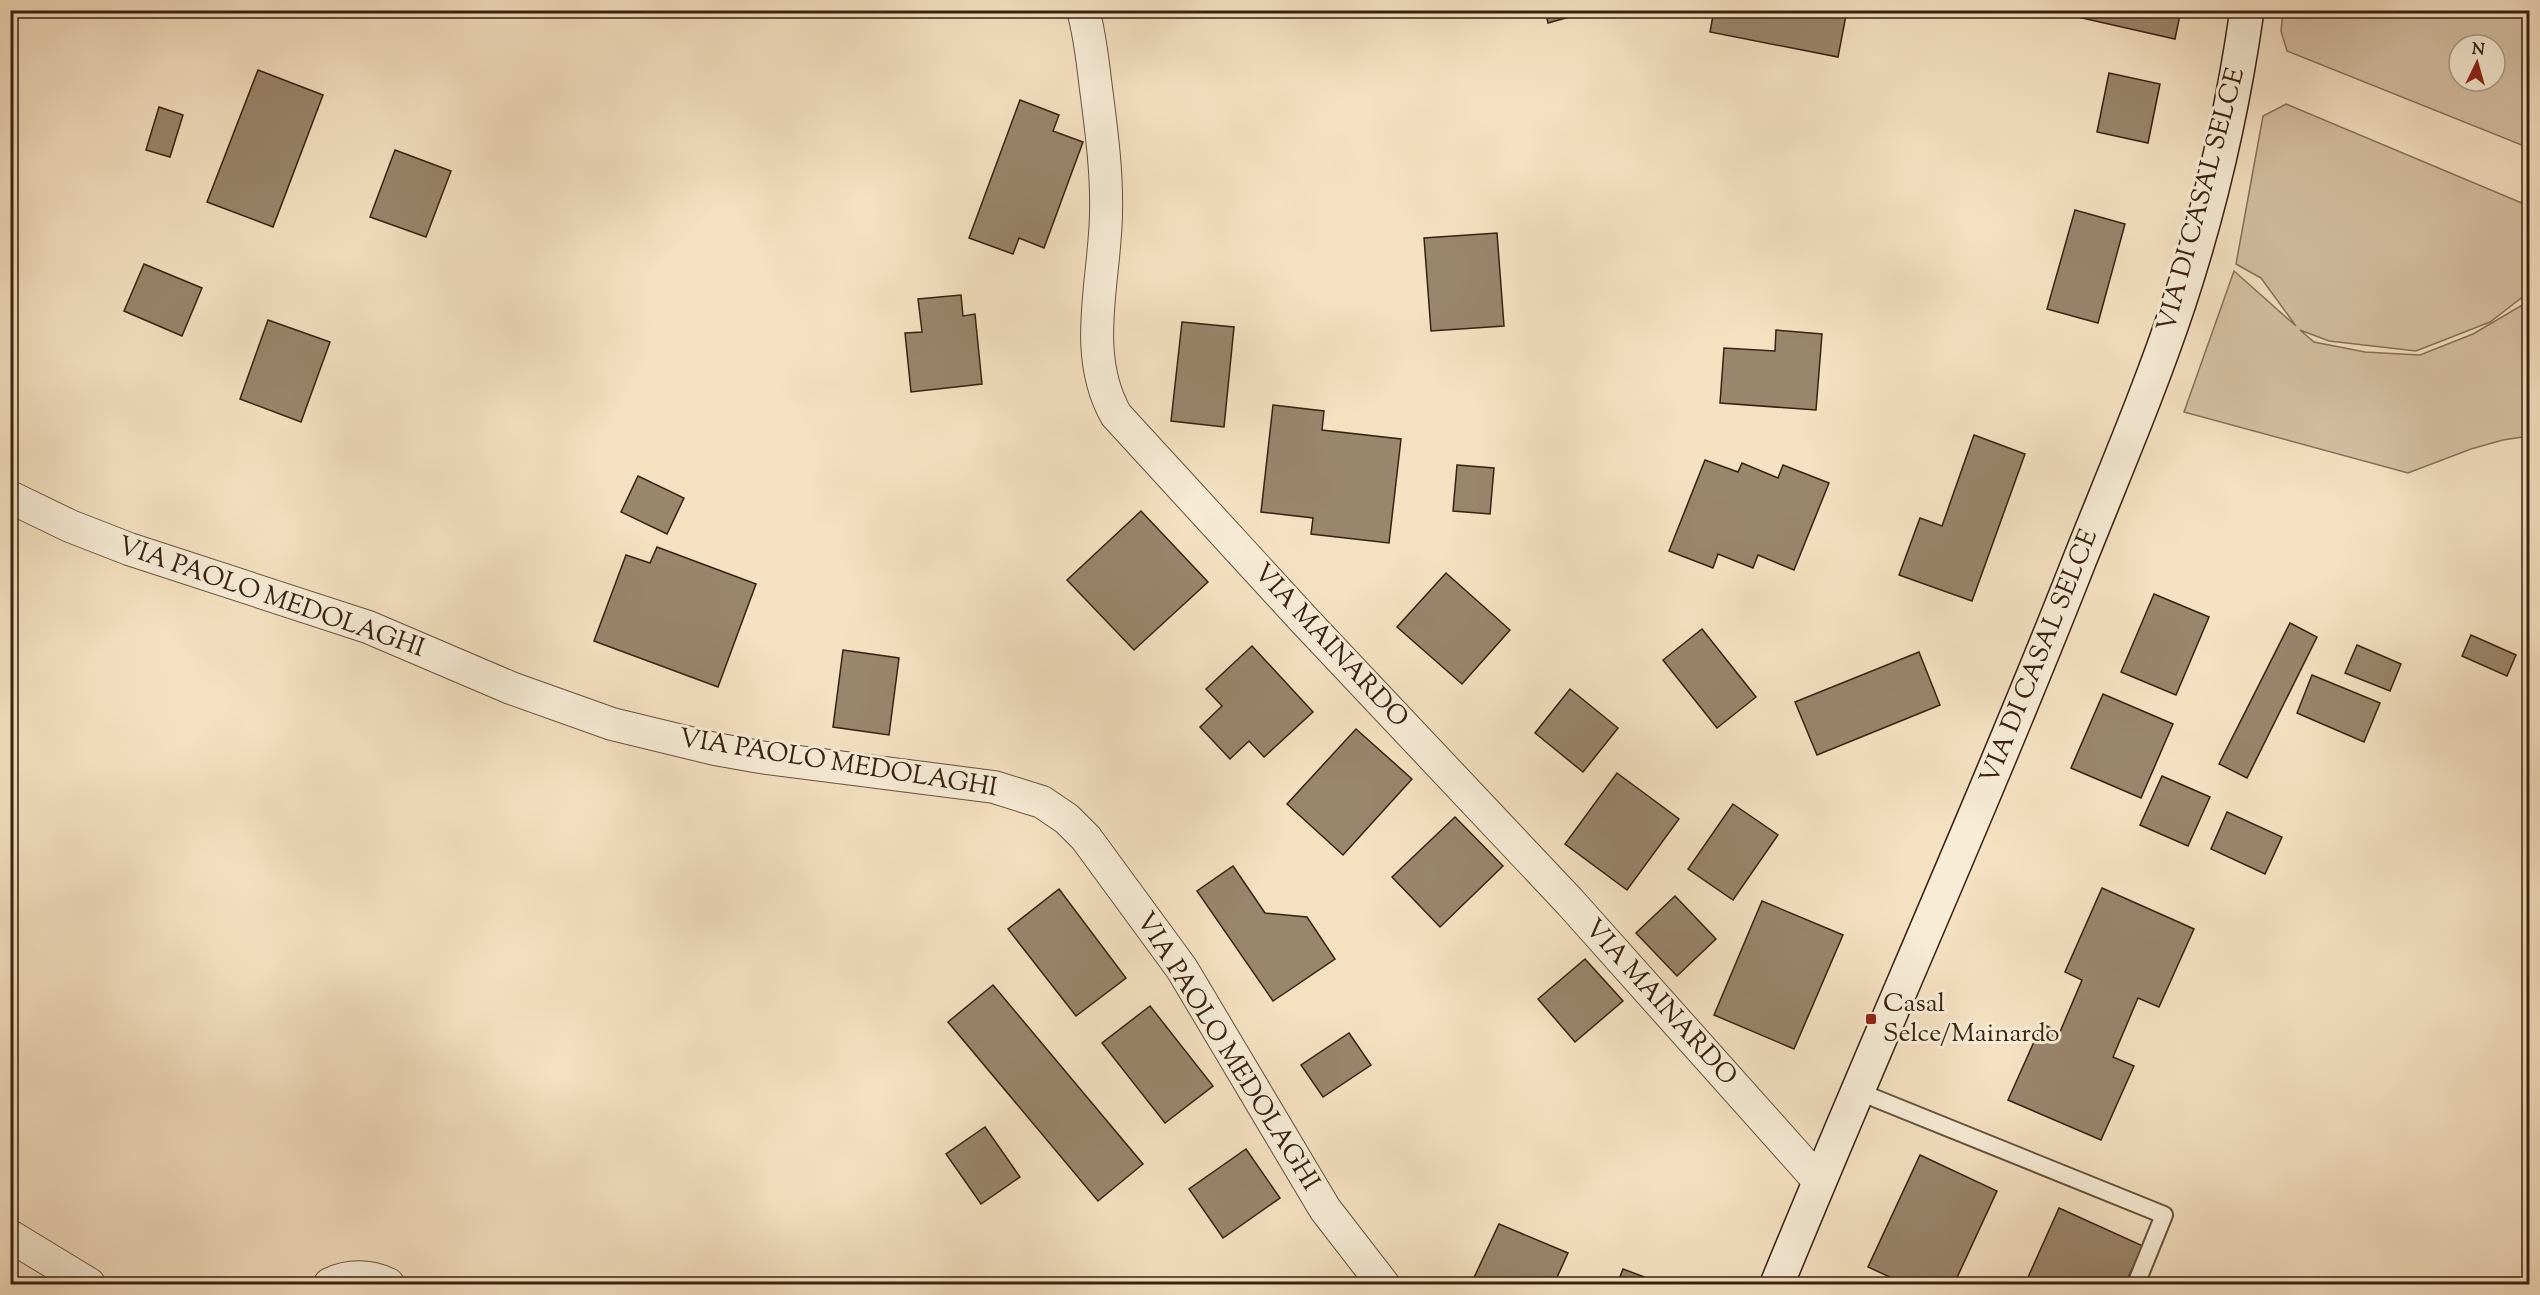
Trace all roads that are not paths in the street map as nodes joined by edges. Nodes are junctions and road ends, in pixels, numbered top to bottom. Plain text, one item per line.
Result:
1 (1083, 10) edge
2 (2247, 10) edge
3 (10, 497) edge
4 (1857, 1091) junction
5 (1819, 1181) junction
6 (10, 1236) edge
7 (89, 1284) edge
8 (330, 1284) edge
9 (388, 1284) edge
10 (1383, 1284) edge
11 (1777, 1284) edge
12 (2136, 1284) edge

1 - 5 street, VIA MAINARDO
2 - 4 main road, VIA DI CASAL SELCE
3 - 10 street, VIA PAOLO MEDOLAGHI
4 - 5 main road, VIA DI CASAL SELCE
4 - 12 lane
5 - 11 main road, VIA DI CASAL SELCE
6 - 7 street
8 - 9 street

